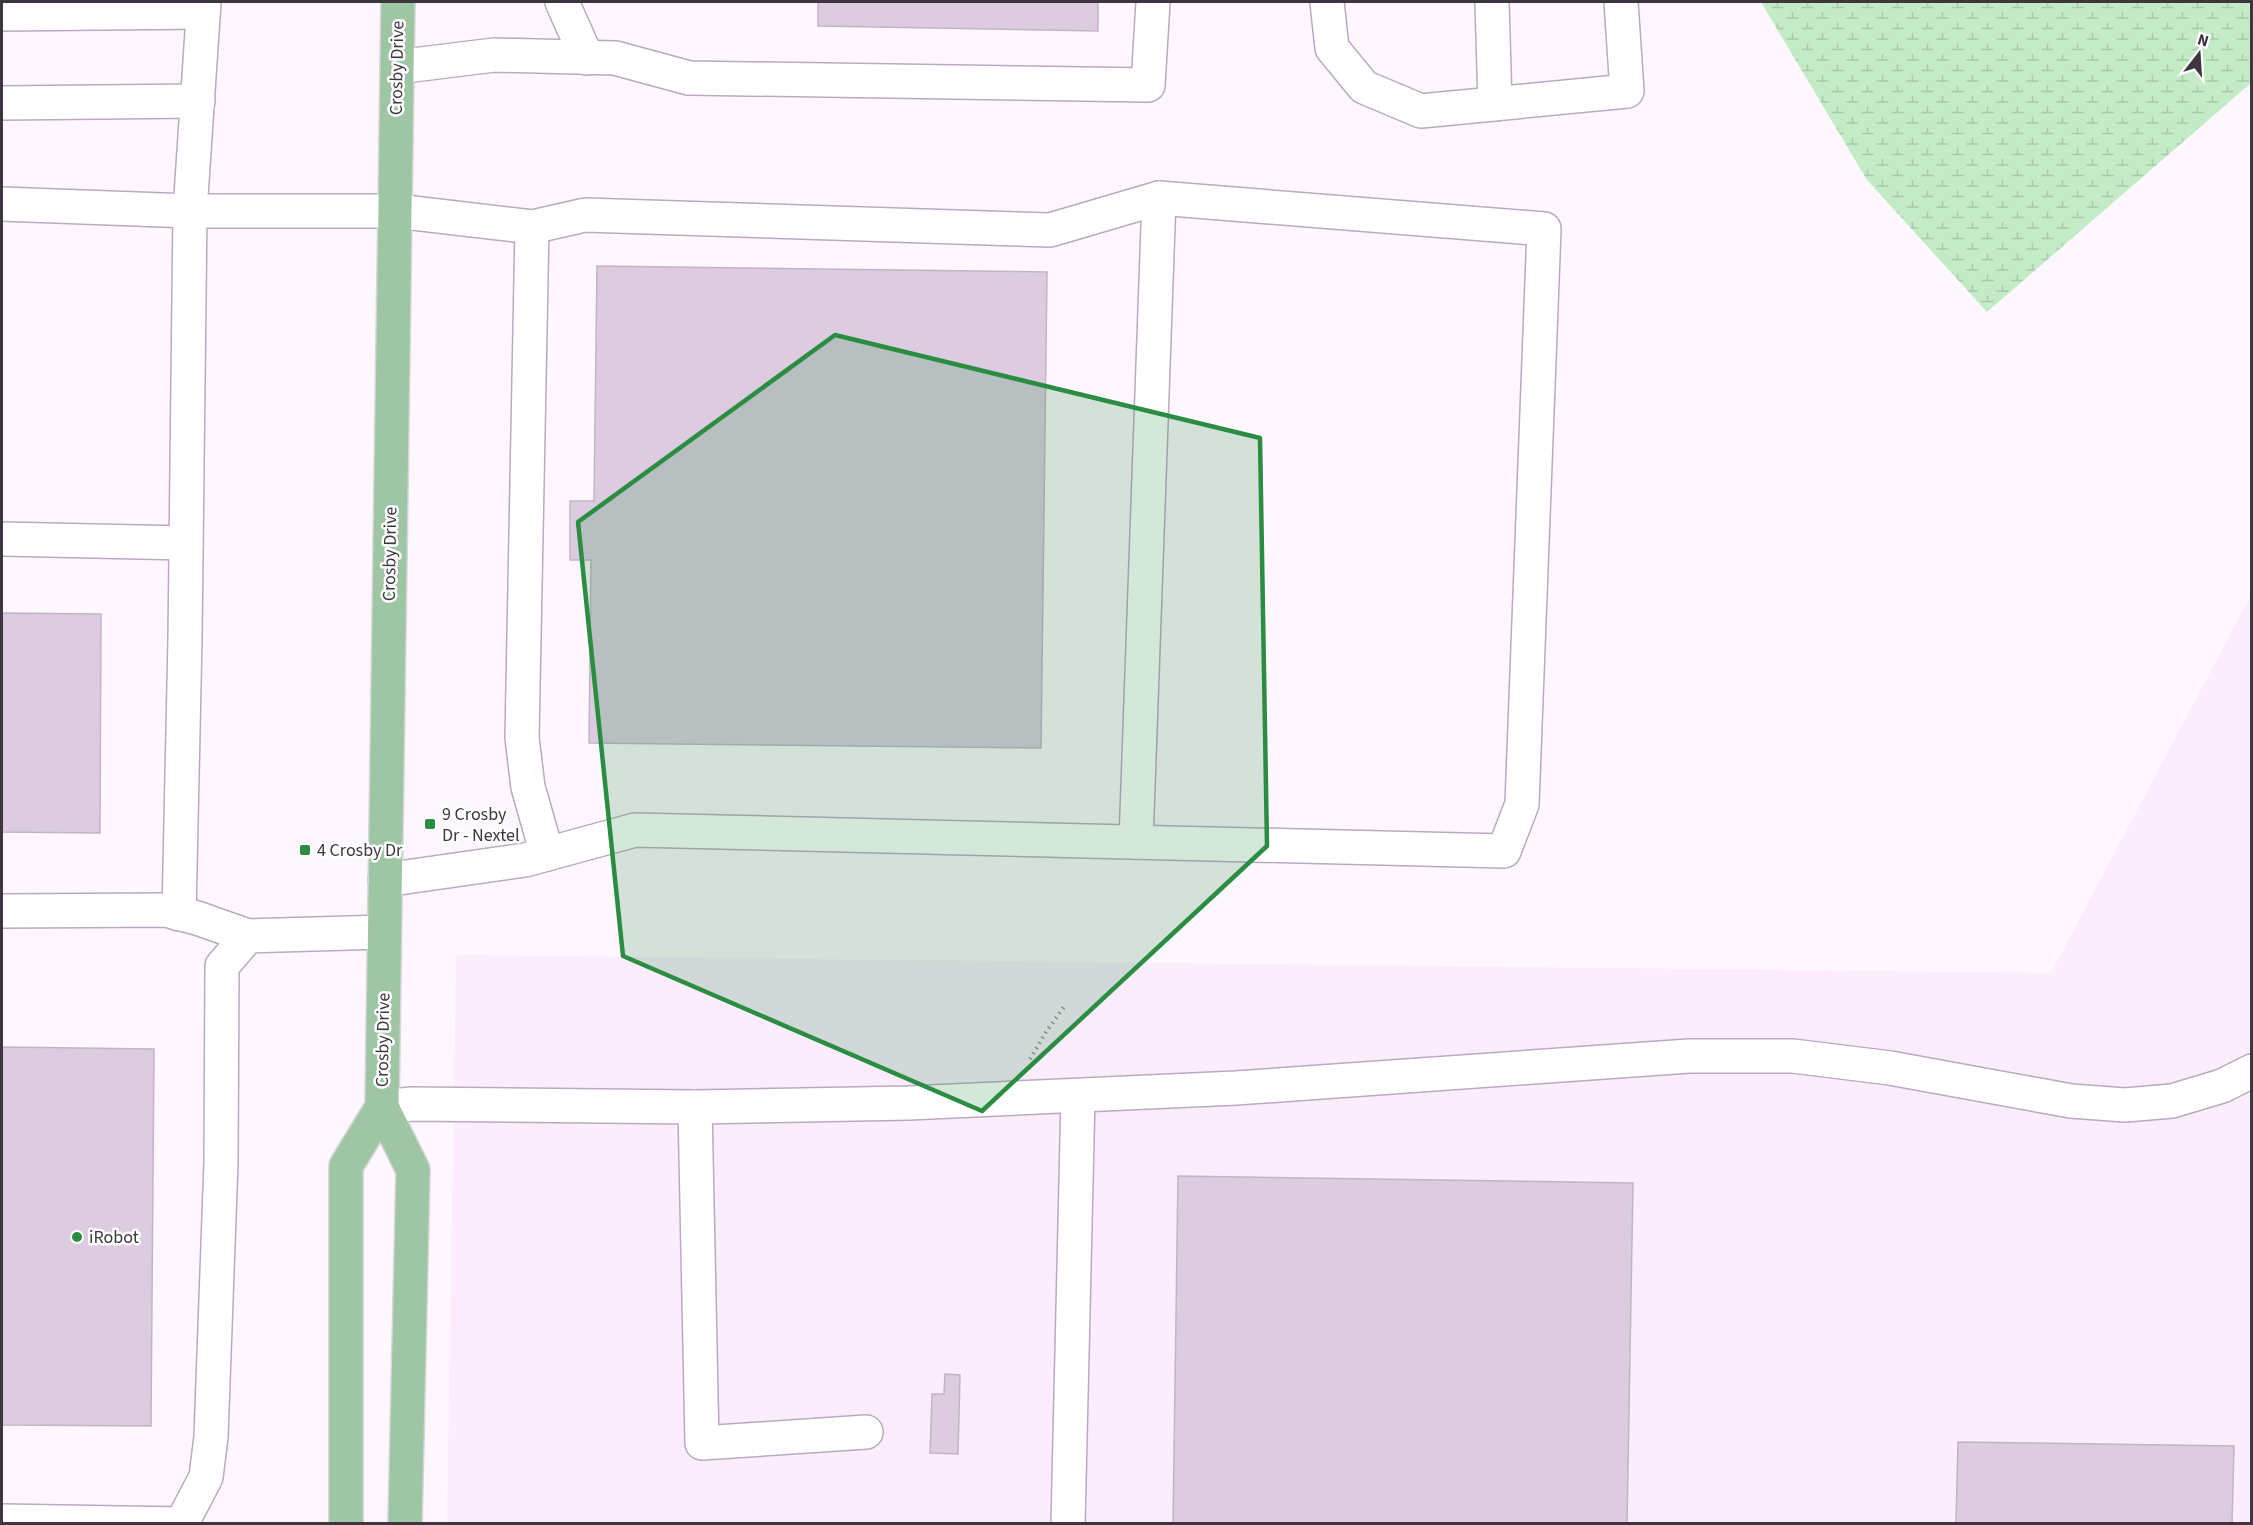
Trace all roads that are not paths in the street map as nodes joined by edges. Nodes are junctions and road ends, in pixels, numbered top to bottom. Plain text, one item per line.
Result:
1 (398, 2) edge
2 (562, 2) edge
3 (1153, 2) edge
4 (1327, 2) edge
5 (1492, 2) edge
6 (1621, 2) edge
7 (204, 7) edge
8 (2, 14) edge
9 (587, 58) junction
10 (397, 67) junction
11 (198, 101) junction
12 (2, 103) edge
13 (1495, 104) junction
14 (1159, 198) junction
15 (2, 204) edge
16 (396, 211) junction
17 (190, 212) junction
18 (532, 227) junction
19 (2, 539) edge
20 (186, 543) junction
21 (1136, 842) junction
22 (548, 855) junction
23 (385, 880) junction
24 (2, 911) edge
25 (179, 914) junction
26 (384, 932) junction
27 (248, 936) junction
28 (2252, 1071) edge
29 (1078, 1096) junction
30 (381, 1107) junction
31 (695, 1107) junction
32 (866, 1432) dead end
33 (2, 1521) edge
34 (182, 1523) edge
35 (346, 1524) edge
36 (405, 1524) edge
37 (1068, 1524) edge

1 - 10 main road, Crosby Drive
2 - 9 lane
3 - 9 lane
4 - 13 lane
5 - 13 lane
6 - 13 lane
7 - 8 lane
7 - 11 lane
9 - 10 lane
10 - 16 main road, Crosby Drive
11 - 12 lane
11 - 17 lane
14 - 18 lane
14 - 21 lane
14 - 21 lane
15 - 17 lane
16 - 17 lane
16 - 18 lane
16 - 23 main road, Crosby Drive
17 - 20 lane
18 - 22 lane
19 - 20 lane
20 - 25 lane
21 - 22 lane
22 - 23 lane
23 - 26 main road, Crosby Drive
24 - 25 lane
25 - 27 lane
26 - 27 lane
26 - 30 main road, Crosby Drive
27 - 34 lane
28 - 29 lane
29 - 31 lane
29 - 37 lane
30 - 31 lane
30 - 35 main road, Crosby Drive
30 - 36 main road, Crosby Drive
31 - 32 lane
33 - 34 lane

